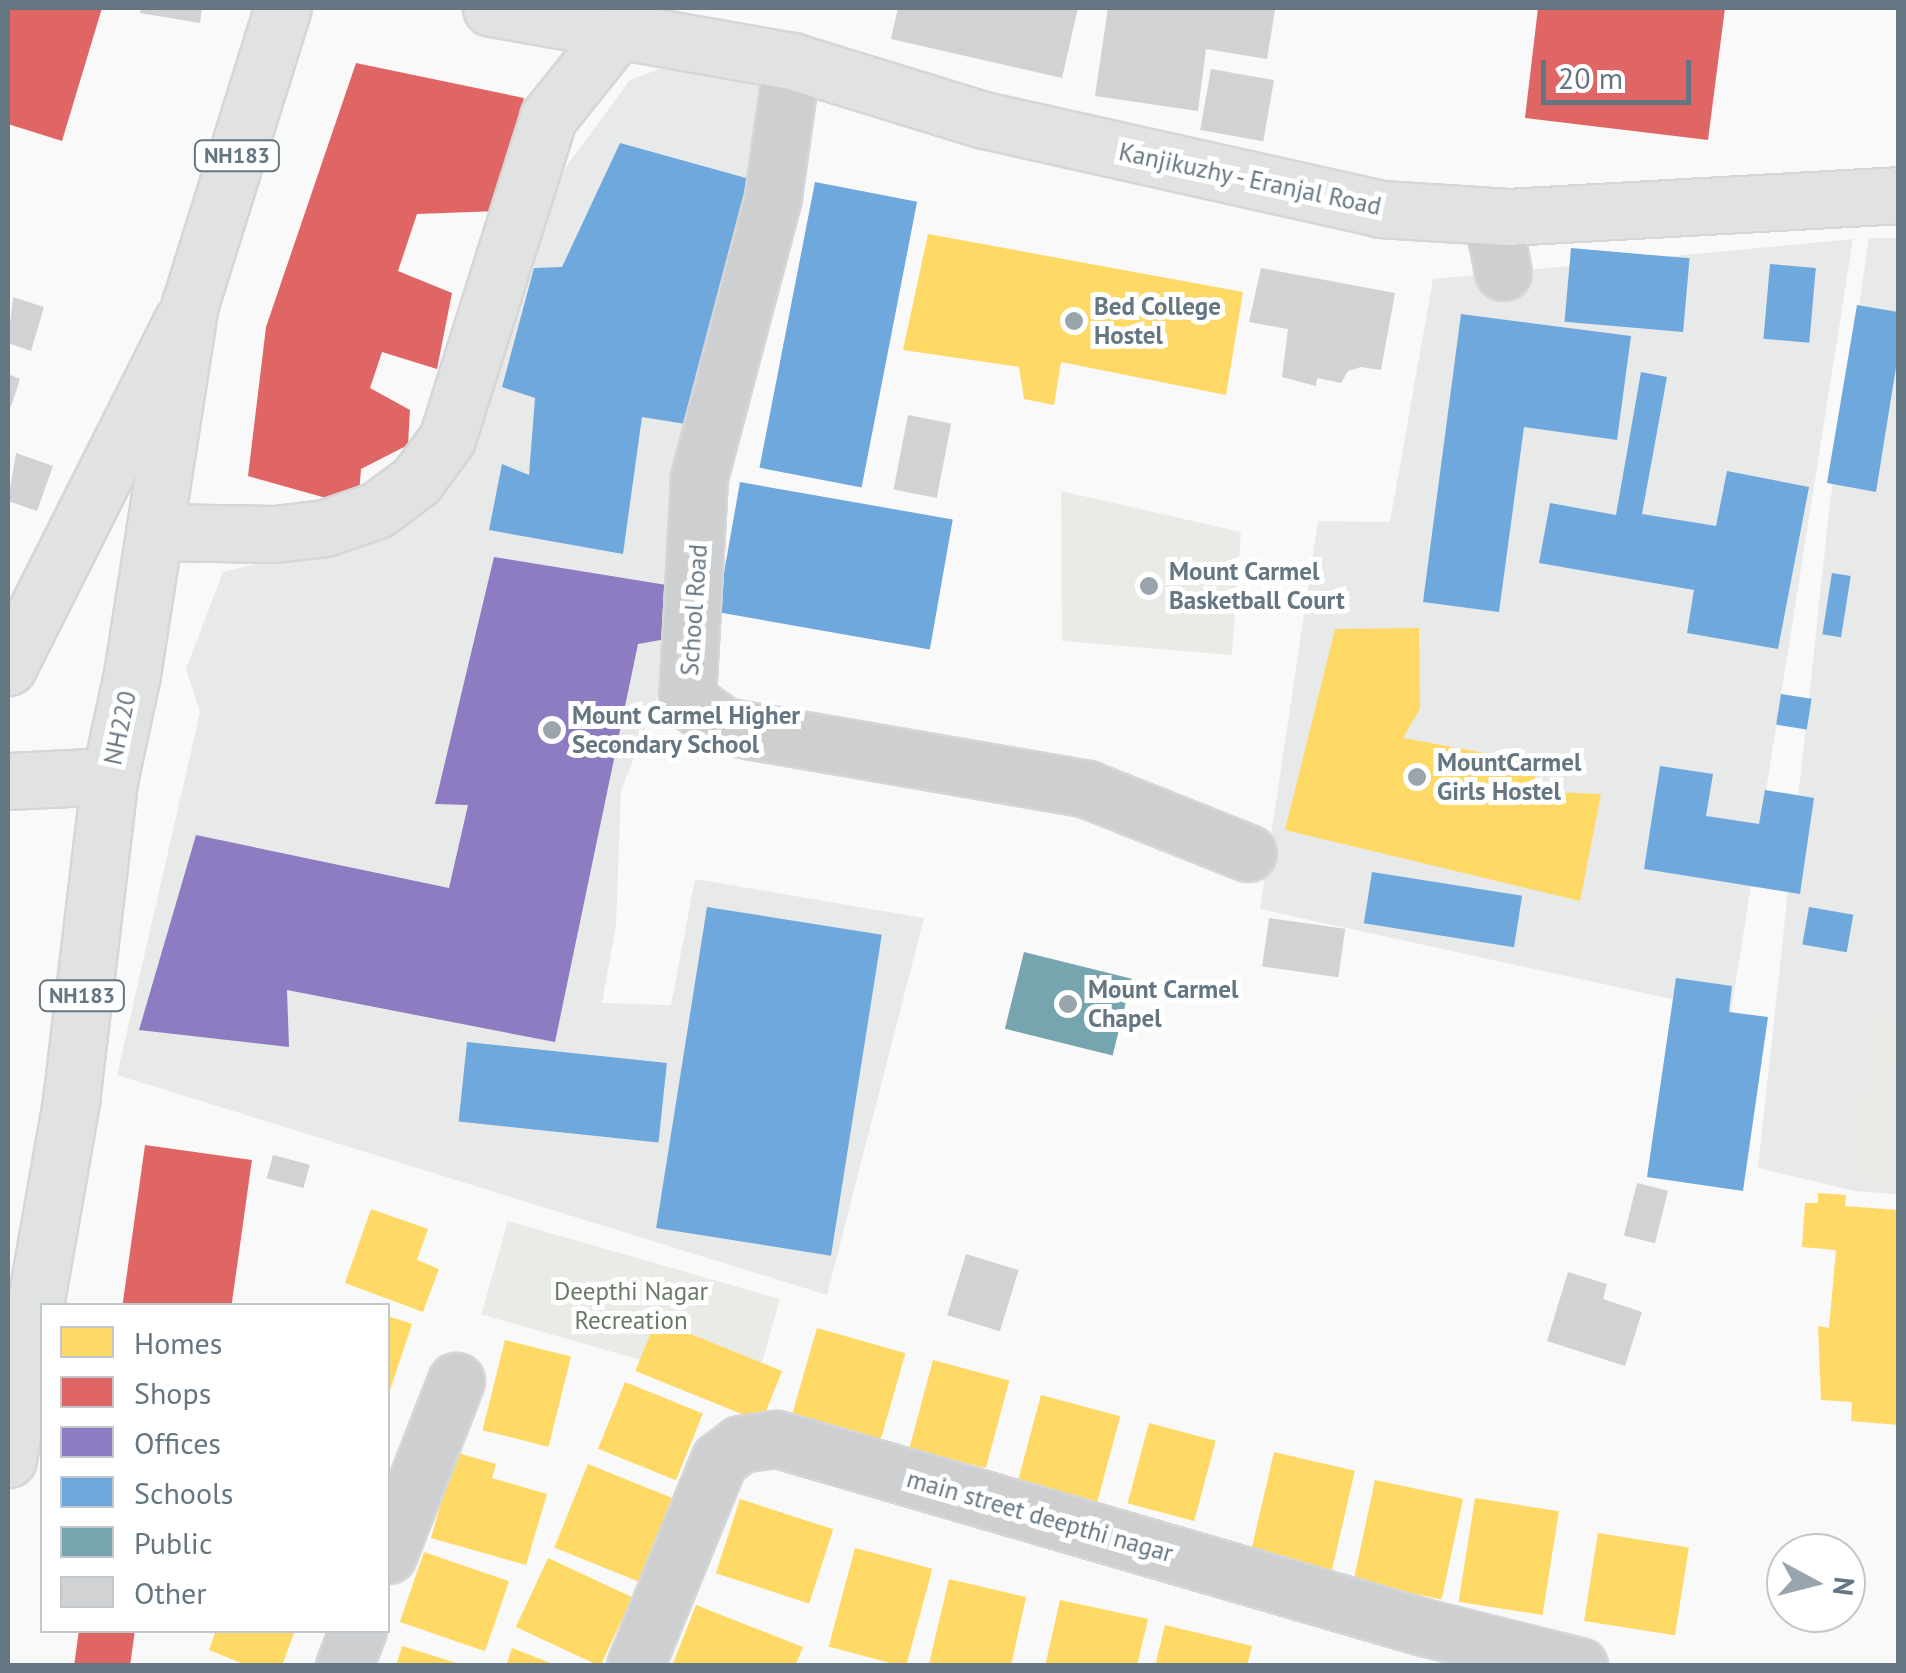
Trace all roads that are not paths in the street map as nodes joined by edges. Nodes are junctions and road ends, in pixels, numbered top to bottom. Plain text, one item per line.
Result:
1 (283, 8) edge
2 (490, 8) edge
3 (616, 34) junction
4 (792, 61) junction
5 (1898, 194) edge
6 (1508, 217) junction
7 (1502, 272) dead end
8 (190, 304) junction
9 (154, 532) junction
10 (8, 667) edge
11 (110, 776) junction
12 (8, 781) edge
13 (1248, 854) dead end
14 (456, 1381) dead end
15 (8, 1459) edge
16 (390, 1551) edge
17 (357, 1633) edge
18 (1415, 1646) edge
19 (344, 1666) edge
20 (636, 1666) edge
21 (1579, 1666) edge

1 - 8 main road, NH220 / NH183
2 - 3 main road, Kanjikuzhy - Eranjal Road
3 - 4 main road, Kanjikuzhy - Eranjal Road
3 - 9 main road
4 - 6 main road, Kanjikuzhy - Eranjal Road
4 - 13 street, School Road
5 - 6 main road, Kanjikuzhy - Eranjal Road
6 - 7 street
8 - 9 main road, NH220 / NH183
8 - 10 main road
9 - 11 main road, NH220 / NH183
11 - 12 main road
11 - 15 main road, NH220 / NH183
14 - 16 street
17 - 19 street
18 - 20 street, main street deepthi nagar
18 - 21 street, main street deepthi nagar

